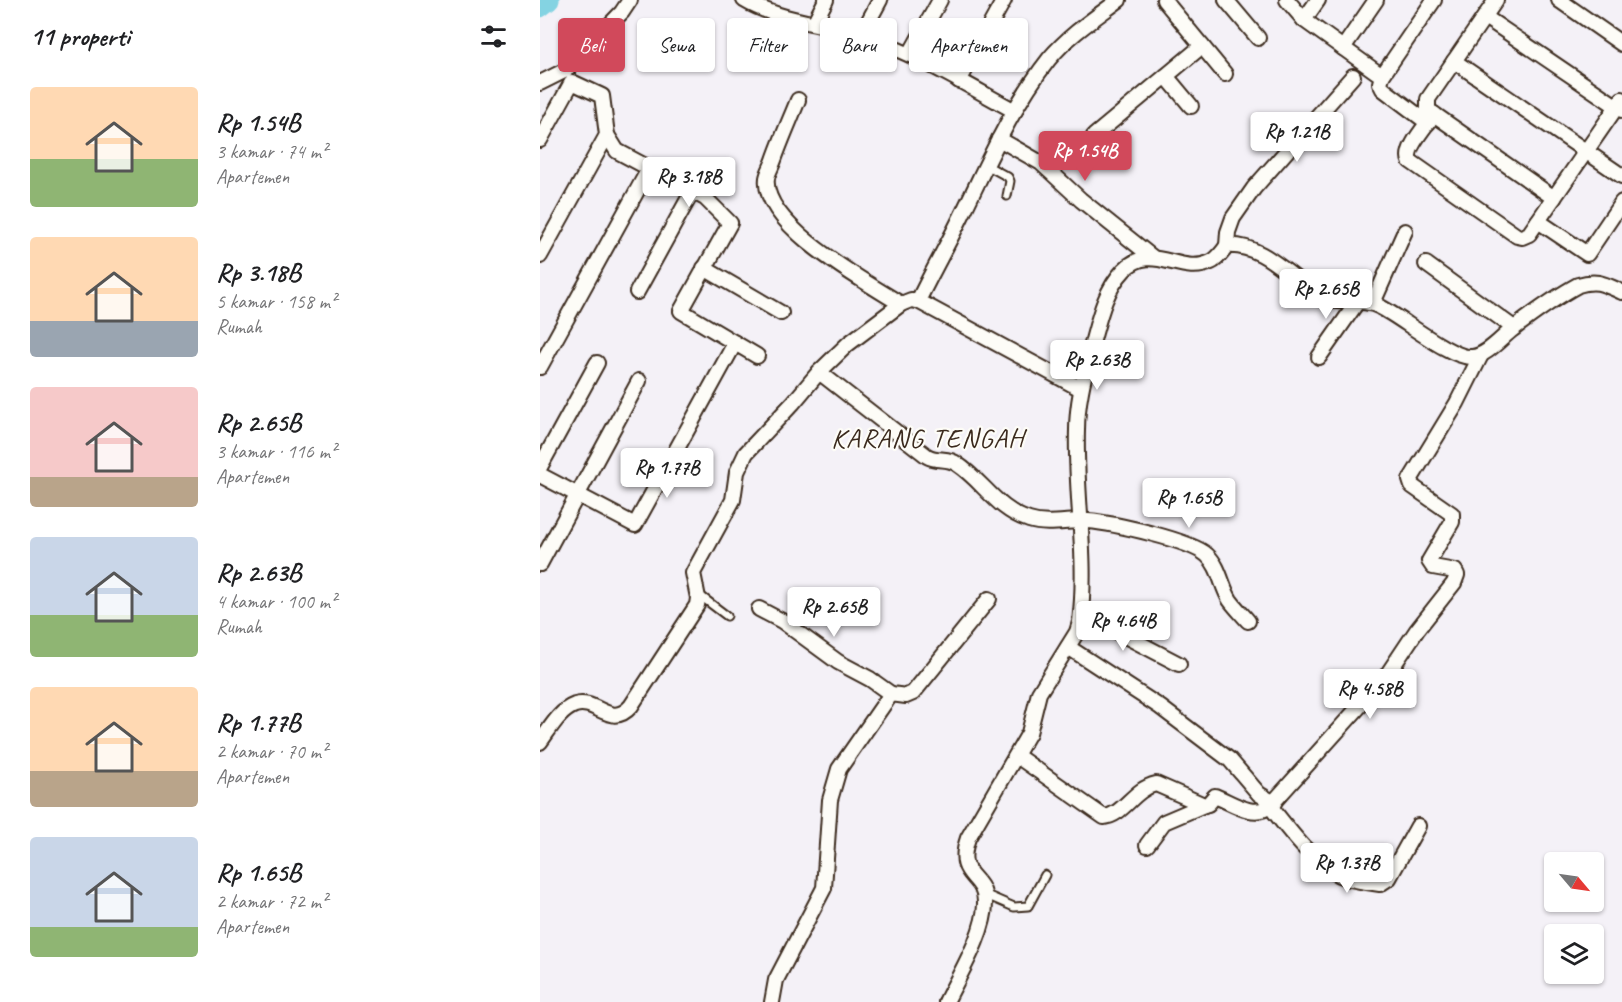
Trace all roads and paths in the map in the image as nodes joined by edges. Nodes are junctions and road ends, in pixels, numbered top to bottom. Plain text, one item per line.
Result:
1 (630, 0) edge
2 (744, 0) edge
3 (826, 0) edge
4 (880, 0) edge
5 (940, 0) edge
6 (1004, 0) edge
7 (1119, 0) edge
8 (1164, 0) edge
9 (1226, 0) edge
10 (1287, 0) edge
11 (1318, 0) edge
12 (1376, 0) edge
13 (1434, 0) edge
14 (1497, 0) edge
15 (1559, 0) edge
16 (768, 5) edge
17 (1485, 17) junction
18 (870, 18) edge
19 (930, 18) edge
20 (1304, 20) junction
21 (814, 23) junction
22 (820, 25) edge
23 (1258, 38) dead end
24 (1622, 44) edge
25 (1202, 46) junction
26 (1343, 48) junction
27 (1454, 61) junction
28 (943, 72) edge
29 (1225, 74) dead end
30 (1166, 76) junction
31 (1353, 76) dead end
32 (1382, 76) junction
33 (959, 81) junction
34 (540, 82) edge
35 (798, 100) dead end
36 (1620, 105) edge
37 (1191, 106) dead end
38 (1015, 111) junction
39 (1431, 118) junction
40 (607, 135) junction
41 (1094, 136) dead end
42 (999, 139) junction
43 (540, 140) edge
44 (1586, 151) junction
45 (986, 165) junction
46 (649, 169) junction
47 (1622, 176) edge
48 (692, 192) junction
49 (1007, 196) dead end
50 (1554, 198) junction
51 (1622, 202) edge
52 (1538, 221) junction
53 (1405, 231) dead end
54 (1227, 246) junction
55 (540, 256) edge
56 (1152, 257) junction
57 (1426, 264) dead end
58 (704, 268) junction
59 (636, 292) dead end
60 (1622, 292) edge
61 (918, 301) junction
62 (1366, 302) junction
63 (901, 304) junction
64 (781, 313) dead end
65 (1514, 328) junction
66 (735, 343) junction
67 (1481, 354) junction
68 (757, 356) dead end
69 (1319, 357) dead end
70 (597, 363) dead end
71 (540, 367) edge
72 (819, 372) junction
73 (639, 381) dead end
74 (1081, 389) junction
75 (540, 467) edge
76 (540, 475) edge
77 (578, 495) junction
78 (1079, 521) junction
79 (540, 564) edge
80 (698, 594) junction
81 (989, 598) dead end
82 (759, 609) dead end
83 (1081, 613) junction
84 (727, 616) dead end
85 (1248, 621) dead end
86 (1068, 647) junction
87 (1179, 664) dead end
88 (891, 694) junction
89 (540, 742) edge
90 (1017, 756) junction
91 (1204, 805) junction
92 (1272, 805) junction
93 (1418, 826) dead end
94 (1147, 845) dead end
95 (1045, 875) dead end
96 (984, 894) junction
97 (772, 1002) edge
98 (946, 1002) edge

1 - 34 street
2 - 16 street
3 - 21 street
4 - 18 street
5 - 19 street
6 - 33 street
7 - 38 street
8 - 25 street
9 - 23 street
10 - 20 street
11 - 20 street
12 - 26 street
13 - 32 street
14 - 17 street
15 - 24 street
16 - 21 street
17 - 27 street
17 - 36 street
20 - 26 street
21 - 22 street
25 - 29 street
25 - 30 street
26 - 32 street
27 - 39 street
27 - 44 street
28 - 33 street
30 - 37 street
30 - 41 street
31 - 54 street
32 - 39 street
33 - 38 street
35 - 63 street
36 - 44 street
38 - 42 street
39 - 50 street
39 - 52 street
40 - 43 street
40 - 46 street
40 - 55 street
42 - 45 street
42 - 56 street
44 - 47 street
44 - 50 street
45 - 49 lane
45 - 61 street
46 - 48 street
46 - 71 street
48 - 58 street
48 - 59 street
50 - 52 street
51 - 52 street
53 - 62 street
54 - 56 street
54 - 62 street
56 - 74 street
57 - 65 street
58 - 64 street
58 - 66 street
60 - 65 street
61 - 63 street
61 - 74 street
62 - 67 street
62 - 69 street
63 - 72 street
65 - 67 street
66 - 68 street
66 - 77 street
67 - 92 street
70 - 75 street
72 - 78 street
72 - 80 street
73 - 77 street
74 - 78 street
76 - 77 street
77 - 79 street
78 - 83 street
78 - 85 street
80 - 84 lane
80 - 89 street
81 - 88 street
82 - 88 street
83 - 86 street
83 - 87 street
86 - 90 street
86 - 92 street
88 - 97 street
90 - 91 street
90 - 96 street
91 - 92 street
91 - 94 street
92 - 93 street
95 - 96 lane
96 - 98 street

